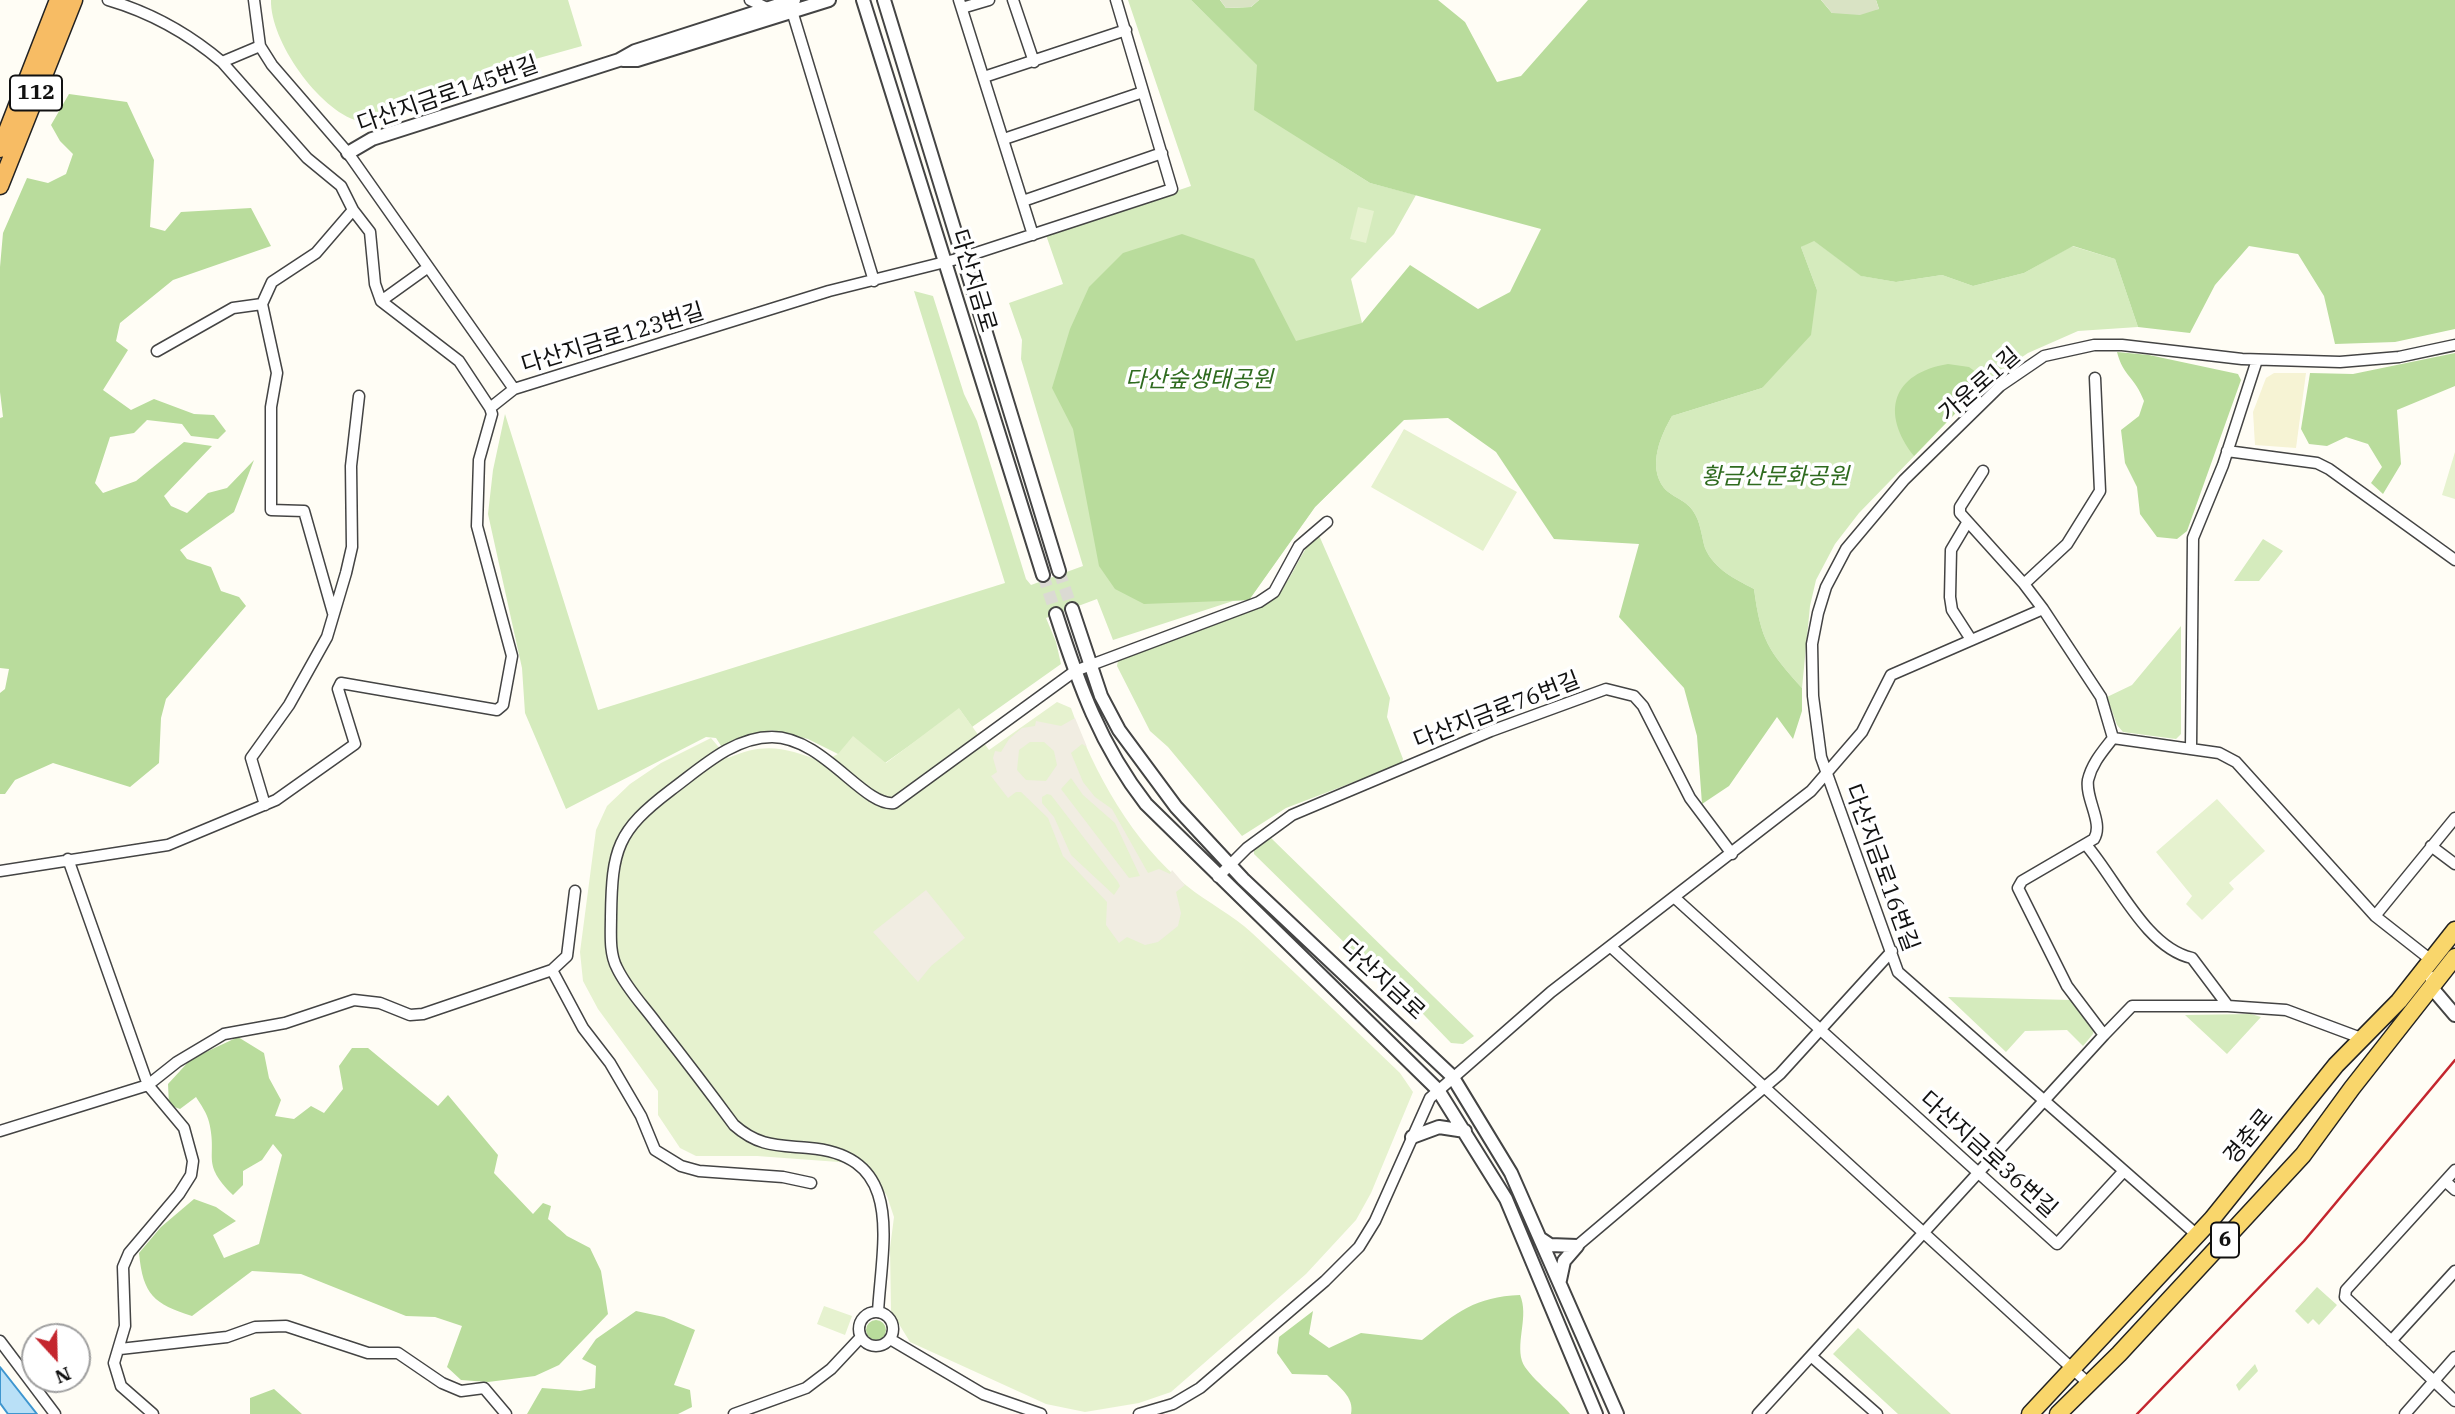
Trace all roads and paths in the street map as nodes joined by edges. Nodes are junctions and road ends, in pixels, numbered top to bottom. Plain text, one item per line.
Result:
1 (58, 0) edge
2 (74, 0) edge
3 (108, 0) edge
4 (254, 0) edge
5 (748, 0) edge
6 (829, 0) edge
7 (863, 0) edge
8 (884, 0) edge
9 (989, 0) edge
10 (1013, 0) edge
11 (1116, 0) edge
12 (960, 4) edge
13 (793, 6) edge
14 (766, 8) junction
15 (744, 16) junction
16 (1126, 30) junction
17 (260, 46) junction
18 (619, 60) junction
19 (222, 62) junction
20 (1034, 62) junction
21 (985, 77) junction
22 (1143, 92) junction
23 (1004, 139) junction
24 (0, 149) edge
25 (348, 153) junction
26 (1161, 153) junction
27 (0, 186) edge
28 (1023, 201) junction
29 (353, 210) junction
30 (1033, 234) junction
31 (961, 258) junction
32 (944, 262) junction
33 (427, 268) junction
34 (874, 281) junction
35 (381, 301) junction
36 (262, 304) junction
37 (2455, 345) edge
38 (157, 351) dead end
39 (2258, 360) junction
40 (2095, 378) dead end
41 (514, 389) junction
42 (359, 396) dead end
43 (490, 408) junction
44 (2227, 451) junction
45 (1983, 471) dead end
46 (1327, 522) dead end
47 (1967, 523) junction
48 (2455, 560) edge
49 (1059, 571) tunnel mouth
50 (1043, 575) tunnel mouth
51 (2024, 584) junction
52 (1072, 609) tunnel mouth
53 (2043, 609) junction
54 (333, 613) junction
55 (1056, 614) tunnel mouth
56 (1970, 638) junction
57 (1090, 665) junction
58 (1075, 671) junction
59 (2113, 738) junction
60 (2191, 748) junction
61 (1826, 772) junction
62 (265, 805) junction
63 (2455, 818) edge
64 (2087, 846) junction
65 (2431, 846) junction
66 (1732, 854) junction
67 (68, 859) junction
68 (1229, 864) junction
69 (2455, 864) edge
70 (0, 871) edge
71 (1218, 877) junction
72 (575, 891) dead end
73 (1675, 898) junction
74 (2375, 916) junction
75 (2455, 930) edge
76 (1611, 947) junction
77 (1892, 951) junction
78 (2455, 957) edge
79 (2431, 960) junction
80 (552, 970) junction
81 (2432, 988) junction
82 (2455, 1002) edge
83 (2228, 1006) junction
84 (2455, 1015) edge
85 (1819, 1028) junction
86 (2104, 1035) junction
87 (2361, 1038) junction
88 (1452, 1076) junction
89 (148, 1085) junction
90 (1765, 1086) junction
91 (1438, 1090) junction
92 (2044, 1102) junction
93 (0, 1131) edge
94 (1465, 1131) junction
95 (1412, 1137) junction
96 (2455, 1170) edge
97 (2123, 1172) junction
98 (1980, 1173) junction
99 (2445, 1181) junction
100 (811, 1183) dead end
101 (2455, 1190) edge
102 (1925, 1233) junction
103 (2197, 1236) junction
104 (1541, 1239) junction
105 (1577, 1246) junction
106 (2455, 1271) edge
107 (1560, 1284) junction
108 (878, 1312) junction
109 (862, 1337) junction
110 (891, 1339) junction
111 (0, 1342) edge
112 (2391, 1342) junction
113 (121, 1349) junction
114 (1811, 1356) junction
115 (2455, 1357) edge
116 (2074, 1369) junction
117 (2432, 1382) junction
118 (2088, 1383) junction
119 (2455, 1401) edge
120 (55, 1414) edge
121 (153, 1414) edge
122 (506, 1414) edge
123 (734, 1414) edge
124 (1041, 1414) edge
125 (1139, 1414) edge
126 (1596, 1414) edge
127 (1617, 1414) edge
128 (1758, 1414) edge
129 (1877, 1414) edge
130 (2030, 1414) edge
131 (2058, 1414) edge
132 (2405, 1414) edge

1 - 24 highway, 112
2 - 27 highway, 112
3 - 19 street
4 - 17 street, 다산지금로145번길
5 - 14 street
5 - 15 street
6 - 13 street, 다산지금로145번길
7 - 32 street, 다산지금로
8 - 31 street, 다산지금로
9 - 12 street
10 - 20 street
11 - 16 street
12 - 21 street
13 - 14 street, 다산지금로145번길
13 - 18 street, 다산지금로145번길
13 - 34 street
14 - 15 street, 다산지금로145번길
15 - 18 street, 다산지금로145번길
16 - 20 street
16 - 22 street
17 - 19 street
17 - 25 street, 다산지금로145번길
18 - 25 street, 다산지금로145번길
19 - 29 street
20 - 21 street
21 - 23 street
22 - 23 street
22 - 26 street
23 - 28 street
25 - 33 street, 다산지금로123번길
26 - 28 street
26 - 30 street, 다산지금로123번길
28 - 30 street
29 - 35 street
29 - 36 street
30 - 31 street, 다산지금로123번길
31 - 32 street, 다산지금로123번길
31 - 49 street, 다산지금로
32 - 34 street, 다산지금로123번길
32 - 50 street, 다산지금로
33 - 35 street
33 - 41 street, 다산지금로123번길
34 - 41 street, 다산지금로123번길
35 - 43 street
36 - 38 street
36 - 54 street
37 - 39 street, 가운로1길
39 - 44 street
39 - 61 street, 가운로1길
40 - 51 street
41 - 43 street
42 - 54 street
43 - 62 street
44 - 48 street
44 - 60 street
45 - 47 street
46 - 57 street
47 - 51 street
47 - 56 street
51 - 53 street
52 - 57 street, 다산지금로
53 - 56 street
53 - 59 street
54 - 62 street
55 - 58 street, 다산지금로
56 - 61 street
57 - 58 street
57 - 68 street, 다산지금로
58 - 71 street, 다산지금로
58 - 108 street
59 - 60 street
59 - 64 street
60 - 74 street
61 - 66 street, 다산지금로16번길
61 - 77 street, 다산지금로16번길
62 - 67 street
63 - 65 street
64 - 83 street
64 - 86 street
65 - 69 street
65 - 74 street
66 - 68 street, 다산지금로76번길
66 - 73 street, 다산지금로16번길
67 - 70 street
67 - 89 street
68 - 71 street, 다산지금로76번길
68 - 88 street, 다산지금로
71 - 91 street, 다산지금로
72 - 80 street
73 - 76 street, 다산지금로16번길
73 - 85 street, 다산지금로36번길
74 - 79 street
75 - 79 main road, 경춘로
76 - 88 street, 다산지금로16번길
76 - 90 street
77 - 85 street
77 - 92 street, 다산지금로16번길
78 - 81 main road, 6
79 - 81 street
79 - 87 main road, 경춘로
80 - 89 street
80 - 100 street
81 - 82 street
81 - 84 street
81 - 118 main road, 6
83 - 86 street
83 - 87 street
85 - 90 street
85 - 98 street, 다산지금로36번길
86 - 92 street
87 - 103 main road, 경춘로
88 - 91 street, 다산지금로16번길
88 - 104 street, 다산지금로
89 - 93 street
89 - 113 street
90 - 102 street
90 - 105 street
91 - 94 street, 다산지금로
91 - 95 street, 다산지금로16번길
92 - 97 street, 다산지금로16번길
92 - 98 street
94 - 95 street
94 - 126 street, 다산지금로
95 - 125 street, 다산지금로16번길
96 - 99 street
97 - 98 street, 다산지금로36번길
97 - 103 street, 다산지금로16번길
98 - 102 street
99 - 101 street
99 - 112 street
102 - 114 street
102 - 116 street
103 - 116 main road, 경춘로
104 - 105 street
104 - 107 street, 다산지금로
105 - 107 street
106 - 112 street
107 - 127 street, 다산지금로
108 - 109 street
108 - 110 street
109 - 110 street
109 - 123 street
110 - 124 street
111 - 120 street
112 - 117 street
113 - 121 street
113 - 122 street
114 - 128 street
114 - 129 street
115 - 117 street
116 - 118 street
116 - 130 main road, 경춘로
117 - 119 street
117 - 132 street
118 - 131 main road, 6

